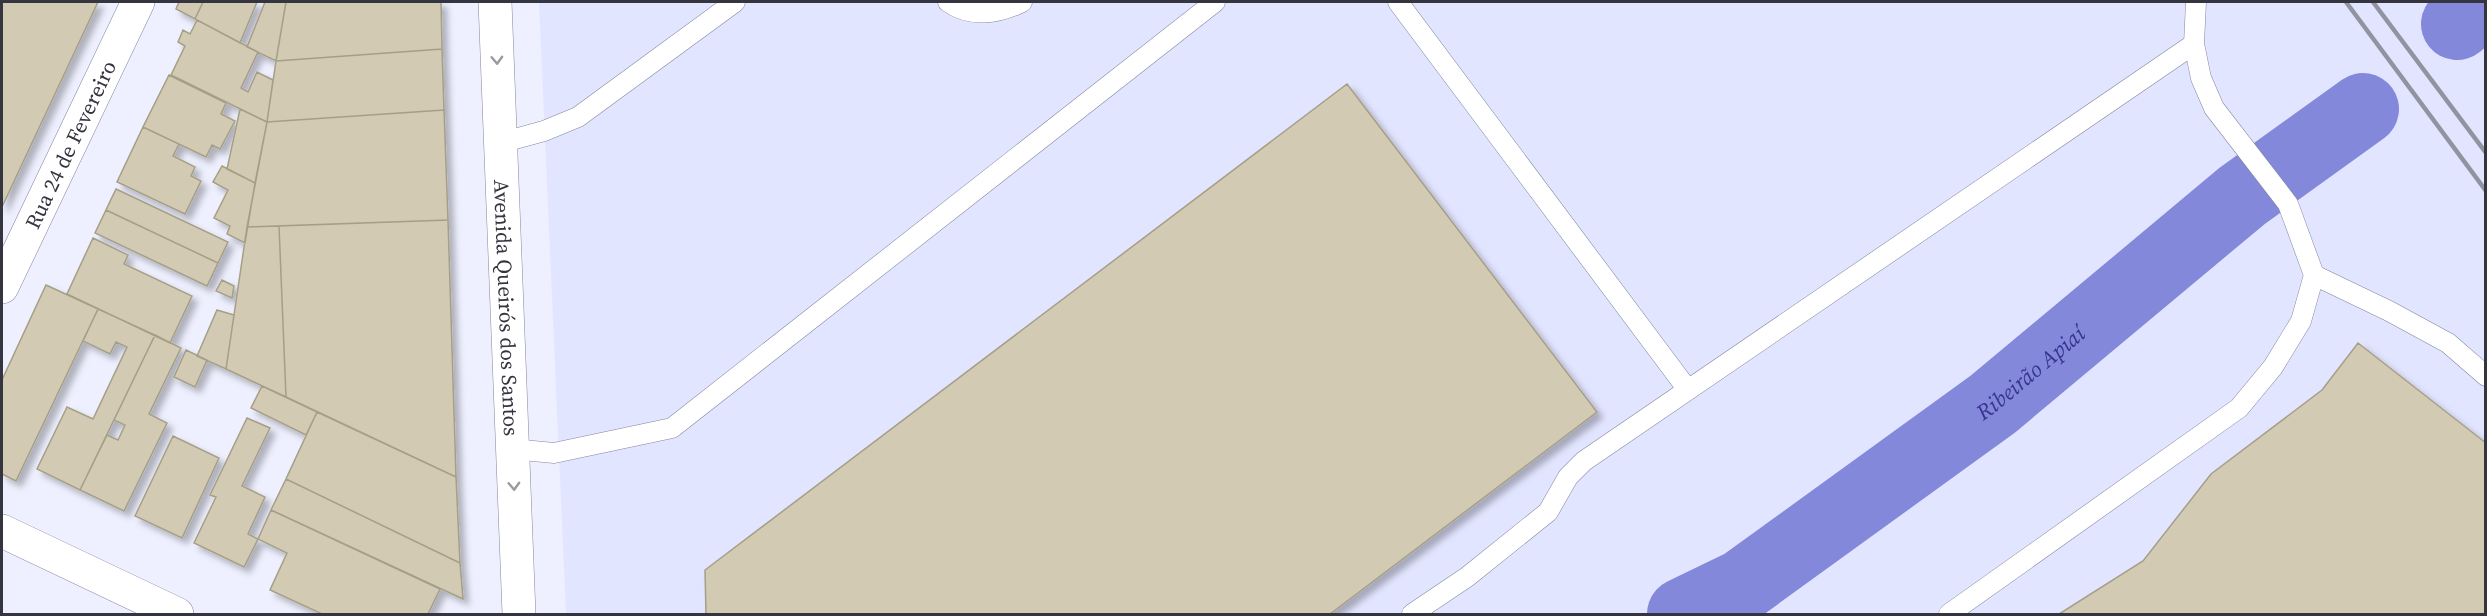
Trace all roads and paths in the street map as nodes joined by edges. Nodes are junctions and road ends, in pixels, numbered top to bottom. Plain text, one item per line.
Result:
1 (138, 2) edge
2 (495, 2) edge
3 (735, 2) edge
4 (948, 2) edge
5 (1022, 2) edge
6 (1215, 2) edge
7 (1398, 2) edge
8 (2196, 2) edge
9 (2194, 44) junction
10 (500, 142) junction
11 (2314, 275) junction
12 (2, 287) edge
13 (2486, 376) edge
14 (1688, 390) junction
15 (512, 449) junction
16 (2, 531) edge
17 (177, 615) edge
18 (519, 615) edge
19 (1412, 615) edge
20 (1949, 615) edge

1 - 12 main road, Rua 24 de Fevereiro
2 -> 10 main road, Avenida Queirós dos Santos
3 - 10 lane
4 - 5 lane
6 - 15 lane
7 - 14 lane
8 - 9 lane
9 - 11 lane
9 - 14 lane
10 - 15 main road, Avenida Queirós dos Santos
11 - 13 lane
11 - 20 lane
14 - 19 lane
15 -> 18 main road, Avenida Queirós dos Santos
16 - 17 main road

